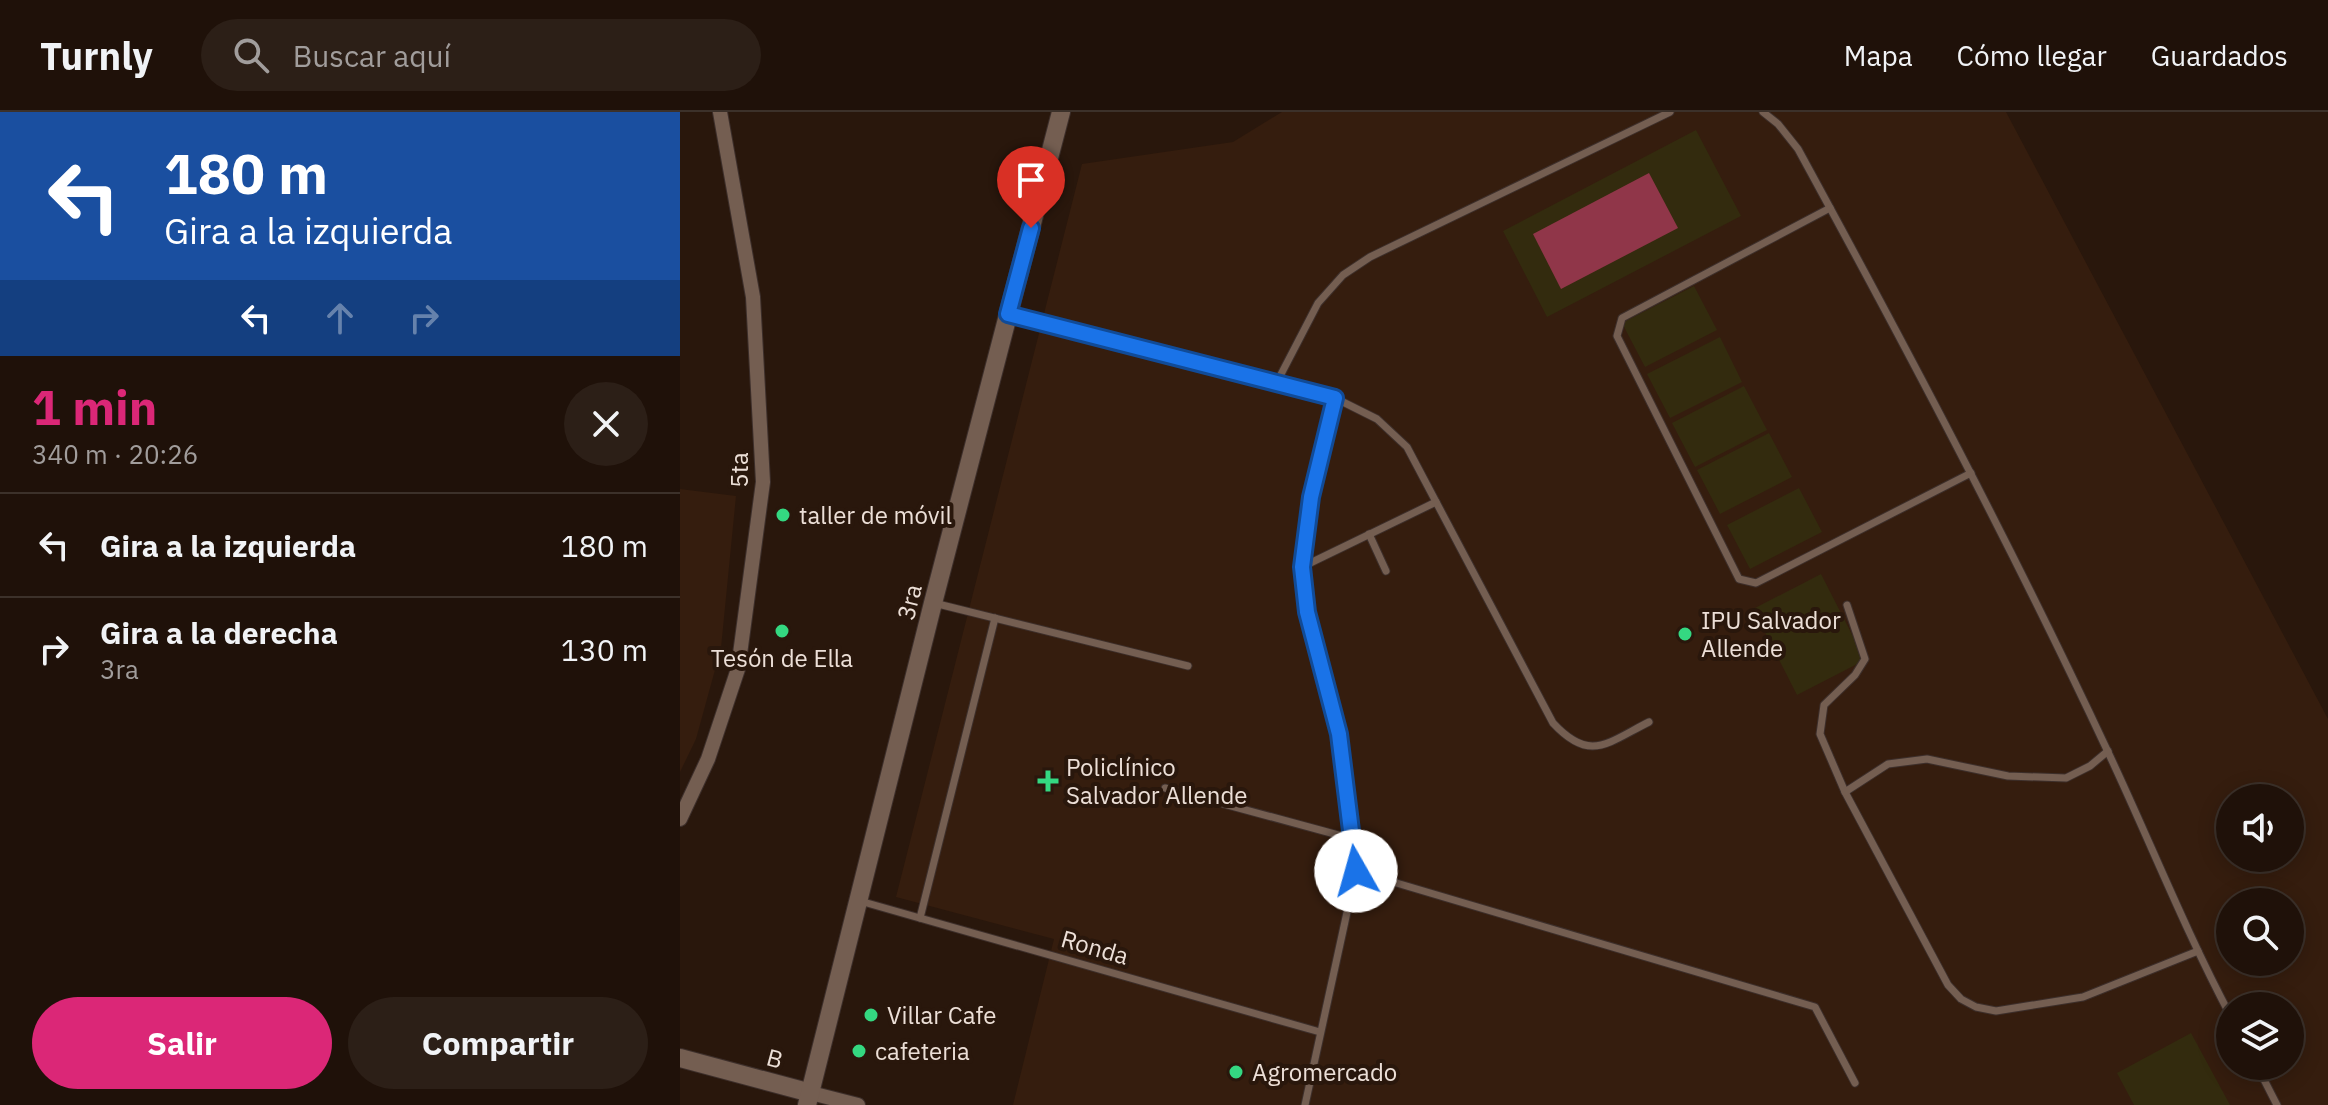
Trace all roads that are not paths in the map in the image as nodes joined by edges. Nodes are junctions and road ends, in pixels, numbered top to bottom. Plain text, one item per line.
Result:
1 (720, 112) edge
2 (1061, 112) edge
3 (1670, 112) edge
4 (1763, 112) edge
5 (1830, 208) junction
6 (1008, 314) junction
7 (1277, 382) junction
8 (1335, 398) junction
9 (1971, 473) junction
10 (1436, 502) junction
11 (1369, 534) junction
12 (1302, 567) junction
13 (1386, 571) dead end
14 (933, 603) junction
15 (1847, 605) dead end
16 (995, 618) junction
17 (1188, 666) dead end
18 (1649, 722) dead end
19 (2108, 751) junction
20 (1165, 788) dead end
21 (1845, 792) junction
22 (680, 819) edge
23 (1353, 839) junction
24 (1356, 871) junction
25 (859, 901) junction
26 (920, 918) junction
27 (2198, 951) junction
28 (2218, 992) edge
29 (1320, 1032) junction
30 (680, 1058) edge
31 (2264, 1080) edge
32 (1855, 1083) dead end
33 (809, 1099) edge
34 (858, 1105) edge
35 (1305, 1105) edge
36 (2277, 1105) edge

1 - 22 street, 5ta
2 - 6 street, 3ra
3 - 7 lane
4 - 5 lane
5 - 9 lane
5 - 9 lane
6 - 7 lane
6 - 14 street, 3ra
7 - 8 lane
8 - 10 lane
8 - 12 lane
9 - 19 lane
10 - 11 lane
10 - 18 lane
11 - 12 lane
11 - 13 lane
12 - 23 lane
14 - 16 lane
14 - 25 street, 3ra
15 - 21 lane
16 - 17 lane
16 - 26 lane
19 - 21 lane
19 - 27 lane
20 - 23 lane
21 - 27 lane
23 - 24 lane
24 - 29 lane
24 - 32 lane
25 - 26 lane, Ronda
25 - 33 street, 3ra
26 - 29 lane, Ronda
27 - 28 lane
29 - 35 lane
30 - 33 street, B
31 - 36 lane
33 - 34 street, B

